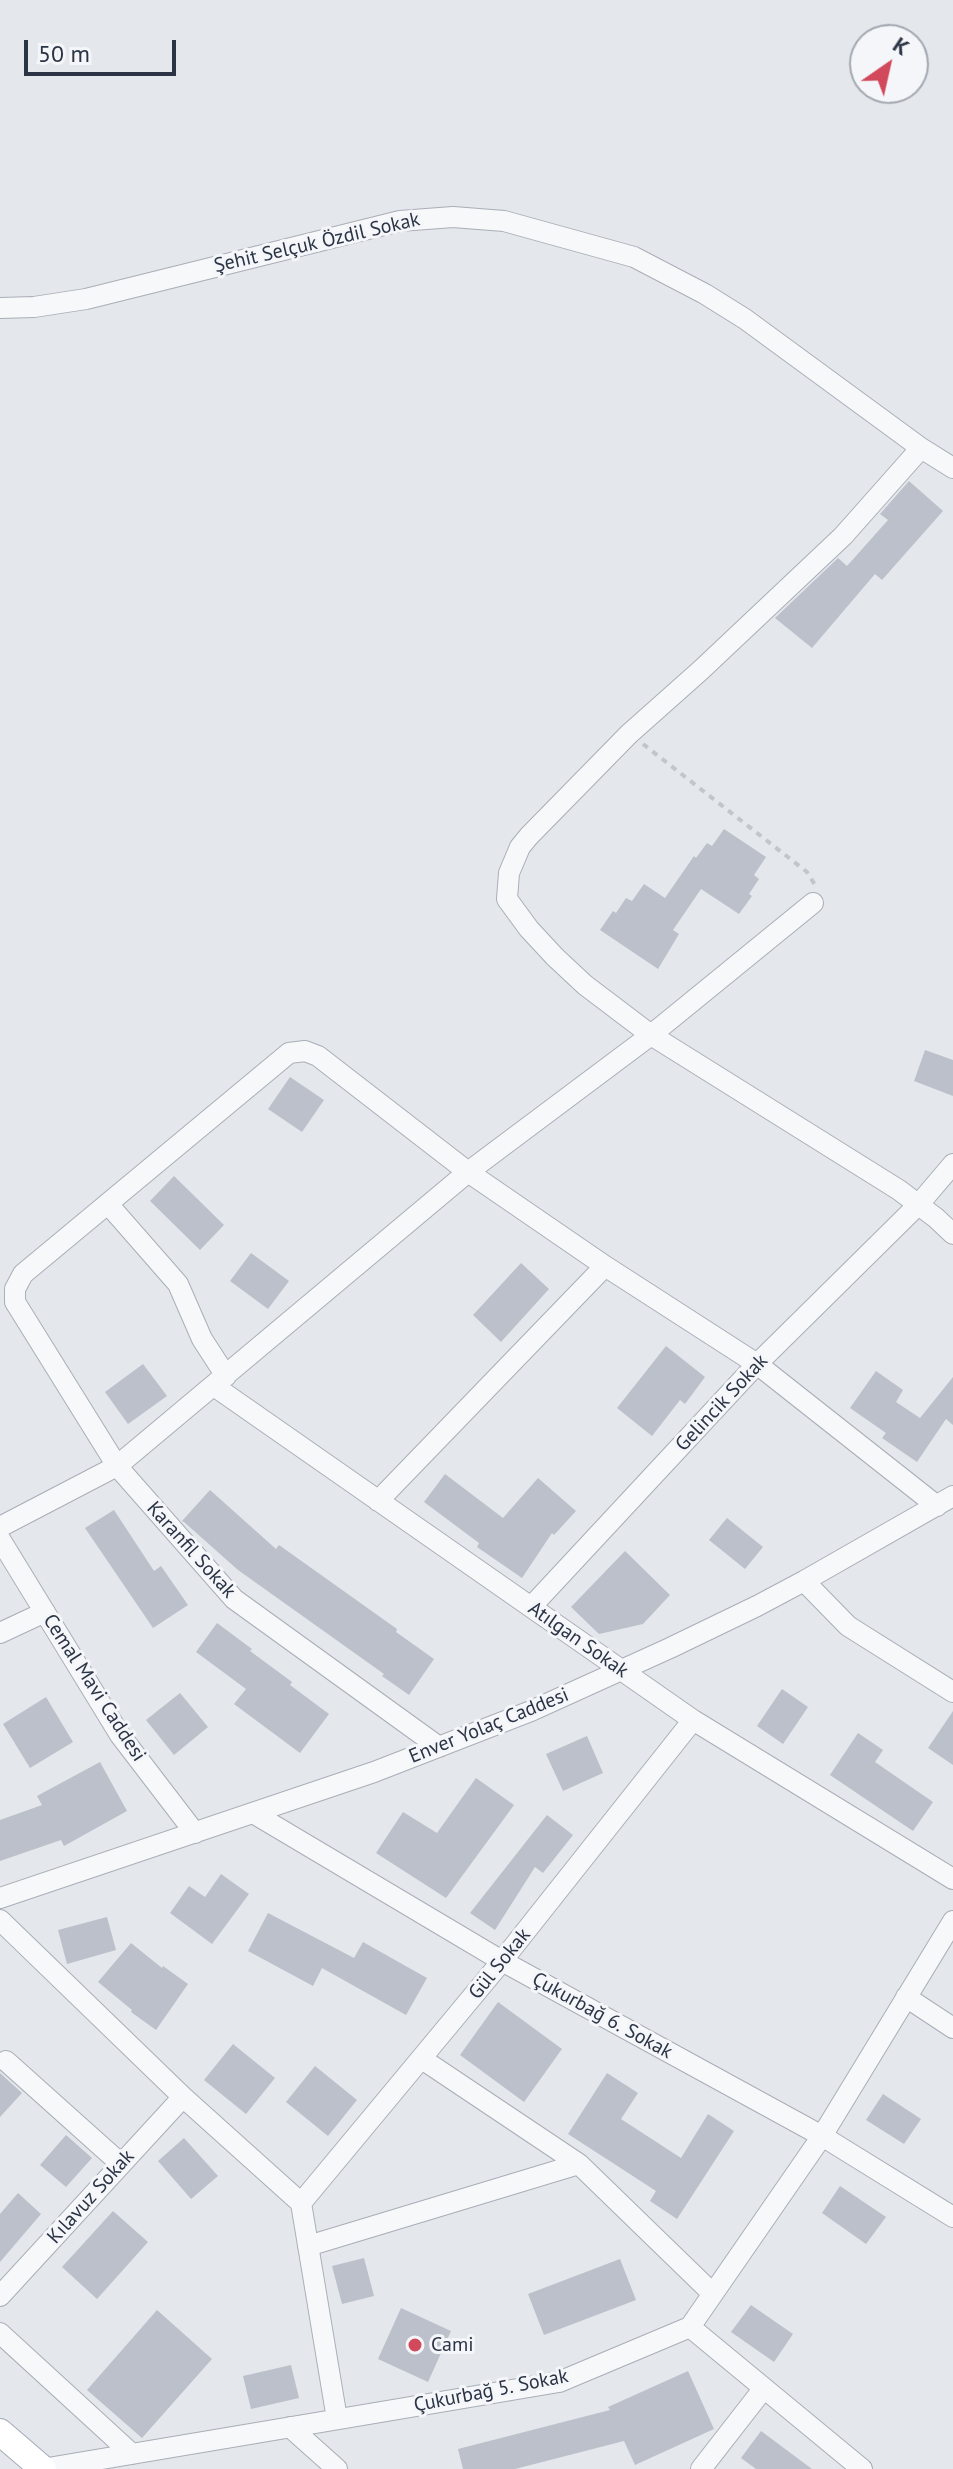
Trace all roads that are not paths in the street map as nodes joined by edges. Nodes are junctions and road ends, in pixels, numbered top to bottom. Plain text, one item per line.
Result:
1 (0, 308) edge
2 (921, 448) junction
3 (953, 468) edge
4 (813, 903) road end
5 (651, 1035) junction
6 (953, 1164) edge
7 (468, 1172) junction
8 (108, 1204) junction
9 (919, 1204) junction
10 (953, 1234) edge
11 (605, 1266) junction
12 (757, 1364) junction
13 (220, 1381) junction
14 (117, 1466) junction
15 (378, 1501) junction
16 (945, 1501) edge
17 (0, 1527) edge
18 (0, 1539) edge
19 (804, 1581) junction
20 (531, 1607) junction
21 (45, 1612) junction
22 (0, 1633) edge
23 (620, 1670) junction
24 (953, 1692) edge
25 (693, 1720) junction
26 (439, 1747) junction
27 (253, 1813) junction
28 (195, 1833) junction
29 (953, 1879) edge
30 (0, 1898) edge
31 (0, 1920) edge
32 (953, 1921) edge
33 (502, 1961) junction
34 (906, 1997) junction
35 (953, 2028) edge
36 (422, 2059) junction
37 (6, 2061) dead end
38 (183, 2097) junction
39 (822, 2136) junction
40 (121, 2164) junction
41 (579, 2164) junction
42 (301, 2203) junction
43 (953, 2217) edge
44 (308, 2246) junction
45 (713, 2294) junction
46 (0, 2296) edge
47 (690, 2327) junction
48 (0, 2333) edge
49 (764, 2388) junction
50 (337, 2419) junction
51 (290, 2427) junction
52 (0, 2432) edge
53 (132, 2454) junction
54 (42, 2469) edge
55 (337, 2469) edge
56 (701, 2469) edge
57 (862, 2469) edge

1 - 2 street, Şehit Selçuk Özdil Sokak
2 - 3 street, Şehit Selçuk Özdil Sokak
2 - 5 street
4 - 5 street
5 - 7 street
5 - 9 street
6 - 9 street, Gelincik Sokak
7 - 8 street
7 - 11 street
7 - 13 street
8 - 13 street
8 - 14 street, Karanfil Sokak
9 - 10 street
9 - 12 street, Gelincik Sokak
11 - 12 street
11 - 15 street
12 - 16 street
12 - 20 street, Gelincik Sokak
13 - 14 street
13 - 15 street, Atılgan Sokak
14 - 17 street
14 - 26 street, Karanfil Sokak
15 - 20 street, Atılgan Sokak
16 - 19 street, Enver Yolaç Caddesi
18 - 21 street, Cemal Mavi Caddesi
19 - 23 street, Enver Yolaç Caddesi
19 - 24 street
20 - 23 street, Atılgan Sokak
21 - 22 street
21 - 28 street, Cemal Mavi Caddesi
23 - 25 street, Atılgan Sokak
23 - 26 street, Enver Yolaç Caddesi
25 - 29 street, Atılgan Sokak
25 - 33 street, Gül Sokak
26 - 27 street, Enver Yolaç Caddesi
27 - 28 street, Enver Yolaç Caddesi
27 - 33 street, Çukurbağ 6. Sokak
28 - 30 street, Enver Yolaç Caddesi
31 - 38 street
32 - 34 street
33 - 36 street, Gül Sokak
33 - 39 street, Çukurbağ 6. Sokak
34 - 35 street
34 - 39 street
36 - 41 street
36 - 42 street, Gül Sokak
37 - 40 street
38 - 40 street, Kılavuz Sokak
38 - 42 street
39 - 43 street, Çukurbağ 6. Sokak
39 - 45 street
40 - 46 street, Kılavuz Sokak
41 - 44 street
41 - 45 street
42 - 44 street
44 - 50 street
45 - 47 street
47 - 49 street
47 - 50 street, Çukurbağ 5. Sokak
48 - 53 street
49 - 56 street
49 - 57 street
50 - 51 street, Çukurbağ 5. Sokak
51 - 53 street, Çukurbağ 5. Sokak
51 - 55 street
52 - 54 main road
53 - 54 street, Çukurbağ 5. Sokak

